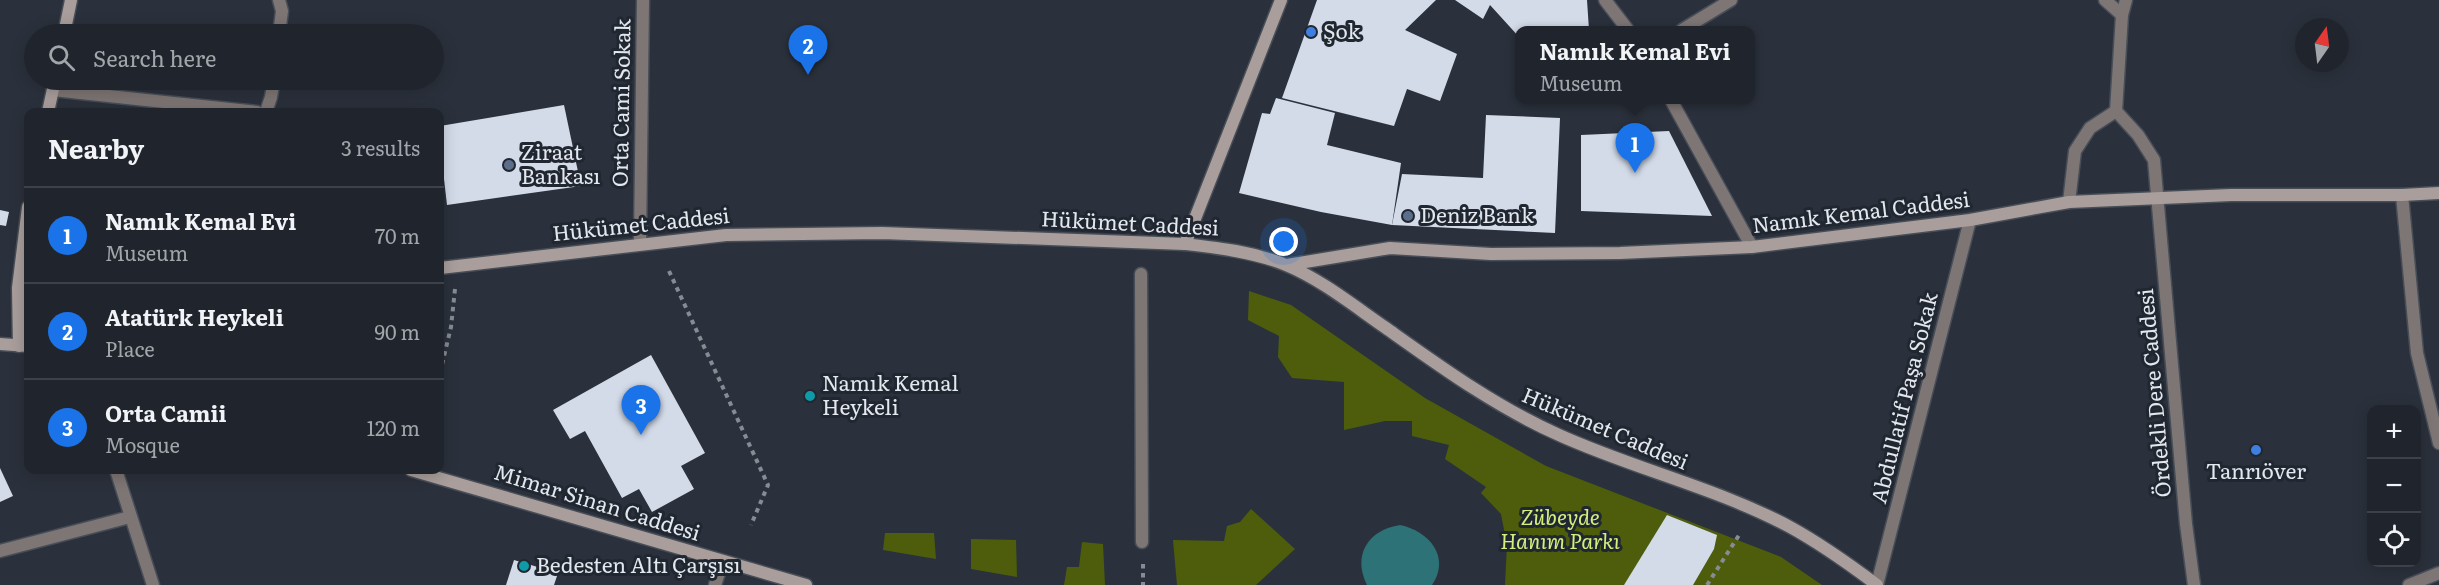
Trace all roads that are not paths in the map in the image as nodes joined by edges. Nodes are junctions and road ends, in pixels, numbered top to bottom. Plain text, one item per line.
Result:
1 (71, 0) edge
2 (279, 0) edge
3 (643, 0) edge
4 (1281, 0) edge
5 (1605, 0) edge
6 (1731, 0) edge
7 (2105, 0) edge
8 (2126, 0) edge
9 (2122, 15) junction
10 (66, 24) edge
11 (280, 24) edge
12 (1625, 26) edge
13 (1689, 26) edge
14 (53, 90) edge
15 (92, 90) edge
16 (273, 90) edge
17 (1674, 104) edge
18 (49, 108) edge
19 (227, 108) edge
20 (268, 108) edge
21 (2116, 111) junction
22 (2439, 193) edge
23 (2402, 195) junction
24 (2159, 197) junction
25 (2069, 202) junction
26 (1970, 220) junction
27 (24, 239) edge
28 (640, 243) junction
29 (1185, 244) junction
30 (1752, 247) junction
31 (1287, 265) junction
32 (444, 267) edge
33 (1141, 274) dead end
34 (0, 344) edge
35 (24, 346) edge
36 (2439, 443) edge
37 (117, 474) edge
38 (425, 474) edge
39 (130, 516) junction
40 (1142, 542) dead end
41 (0, 551) edge
42 (723, 561) junction
43 (2439, 573) edge
44 (153, 585) edge
45 (715, 585) edge
46 (806, 585) edge
47 (1877, 585) edge
48 (2194, 585) edge
49 (2409, 585) edge

1 - 10 main road
2 - 11 street
3 - 28 street, Orta Cami Sokak
4 - 29 main road
5 - 12 street
6 - 13 street
7 - 9 street
8 - 9 street
9 - 21 street
14 - 18 main road
15 - 19 street
16 - 20 street
17 - 30 street
21 - 24 street, Ördekli Dere Caddesi
21 - 25 street
22 - 23 main road, Namık Kemal Caddesi
23 - 24 main road, Namık Kemal Caddesi
23 - 36 street
24 - 25 main road, Namık Kemal Caddesi
24 - 48 street, Ördekli Dere Caddesi
25 - 26 main road, Namık Kemal Caddesi
26 - 30 main road, Namık Kemal Caddesi
26 - 47 street, Abdullatif Paşa Sokak
27 - 35 main road
28 - 29 main road, Hükümet Caddesi
28 - 32 main road, Hükümet Caddesi
29 - 31 main road, Hükümet Caddesi
30 - 31 main road, Namık Kemal Caddesi
31 - 47 main road, Hükümet Caddesi
33 - 40 street
34 - 35 main road
37 - 39 street
38 - 42 main road, Mimar Sinan Caddesi
39 - 41 street
39 - 44 street
42 - 45 street
42 - 46 main road, Mimar Sinan Caddesi
43 - 49 street

